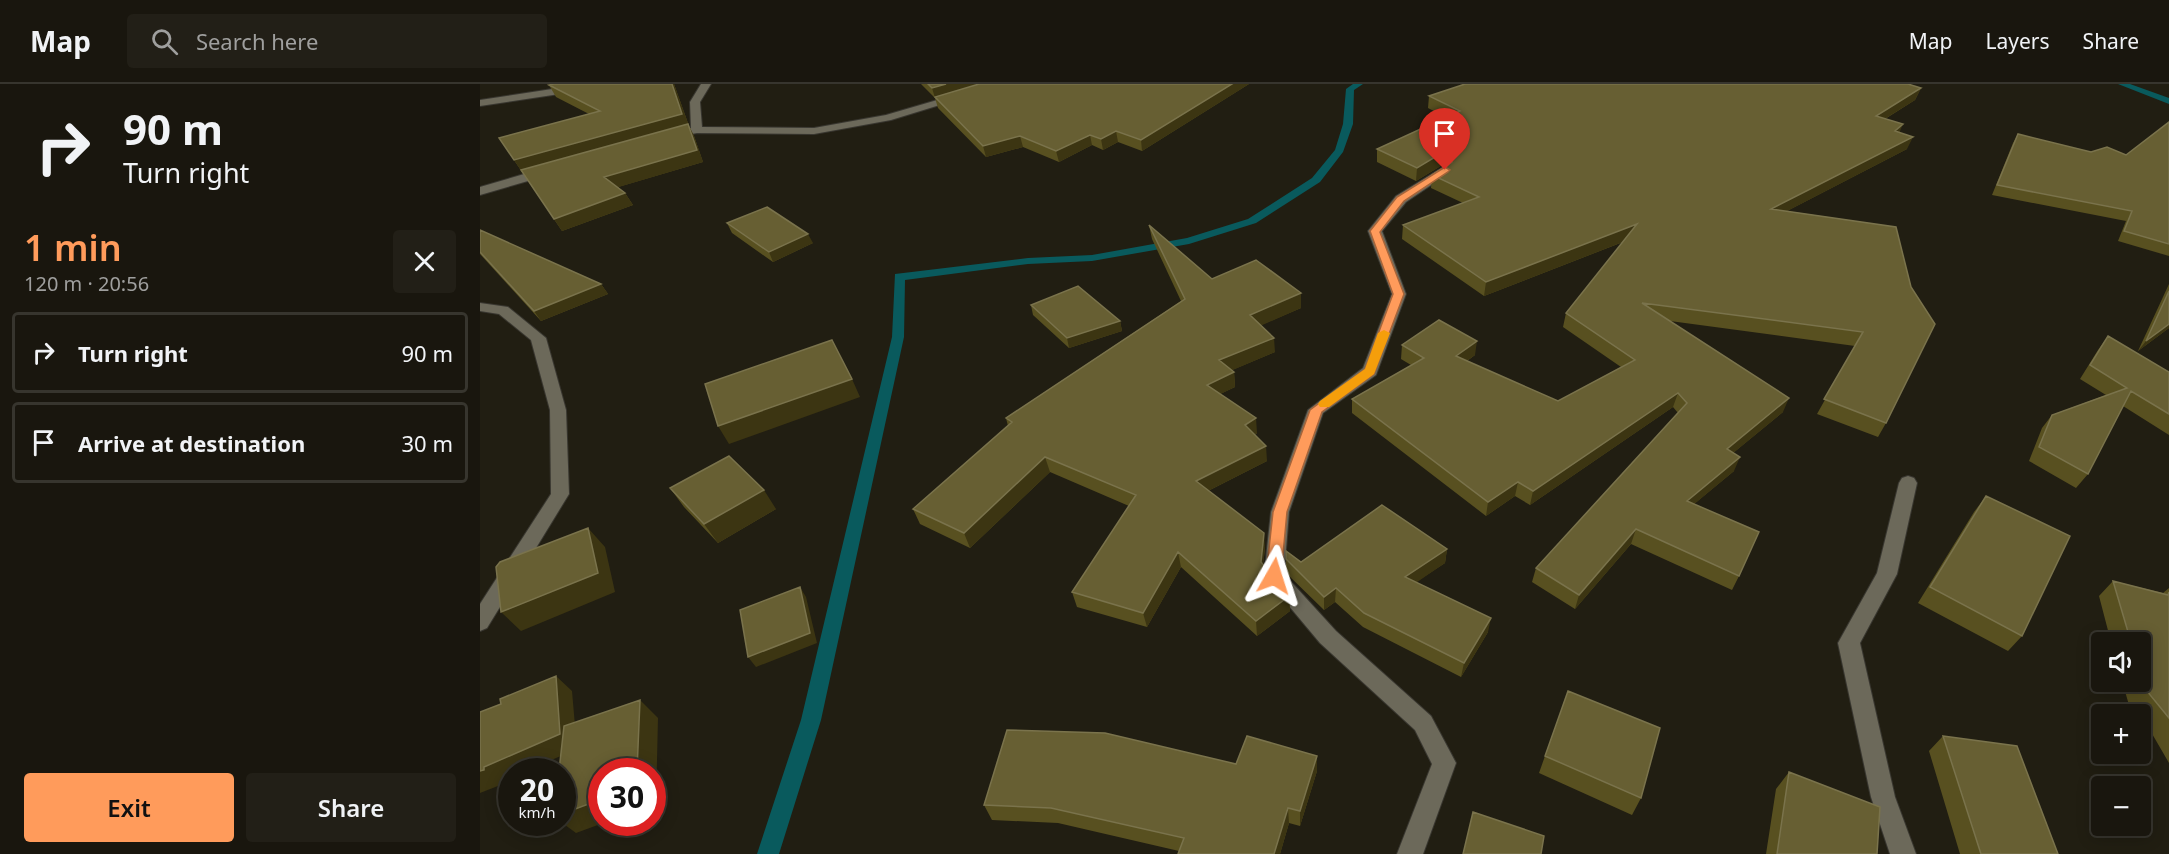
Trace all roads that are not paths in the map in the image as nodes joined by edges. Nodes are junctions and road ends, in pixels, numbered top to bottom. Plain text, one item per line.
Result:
1 (606, 84) edge
2 (706, 84) edge
3 (1003, 84) edge
4 (480, 103) edge
5 (697, 130) junction
6 (654, 140) edge
7 (556, 168) edge
8 (1445, 170) edge
9 (480, 191) edge
10 (480, 307) edge
11 (1908, 483) dead end
12 (480, 622) edge
13 (1410, 854) edge
14 (1903, 854) edge

1 - 4 street
2 - 5 street
3 - 5 street
5 - 6 street
7 - 9 street
8 - 13 street
10 - 12 street
11 - 14 street

